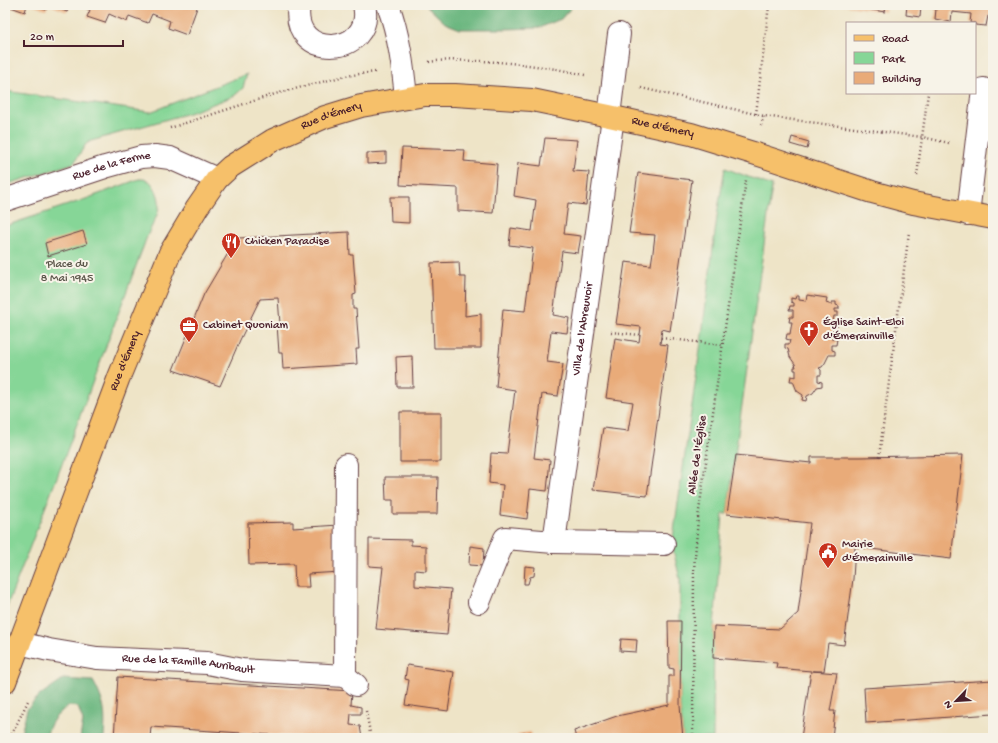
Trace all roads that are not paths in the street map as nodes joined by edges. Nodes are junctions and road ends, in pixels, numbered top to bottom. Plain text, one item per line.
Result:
1 (299, 5) edge
2 (364, 5) edge
3 (388, 5) edge
4 (619, 34) dead end
5 (983, 89) dead end
6 (406, 98) junction
7 (611, 116) junction
8 (217, 179) junction
9 (5, 200) edge
10 (968, 214) junction
11 (993, 218) edge
12 (346, 465) dead end
13 (554, 542) junction
14 (664, 544) dead end
15 (479, 602) dead end
16 (19, 643) junction
17 (5, 682) edge

1 - 2 street
3 - 6 street
4 - 7 street, Villa de l'Abreuvoir
5 - 10 street
6 - 7 main road, Rue d'Émery
6 - 8 main road, Rue d'Émery
7 - 10 main road, Rue d'Émery
7 - 13 street, Villa de l'Abreuvoir
8 - 9 street, Rue de la Ferme
8 - 16 main road, Rue d'Émery
10 - 11 main road, Rue d'Émery
12 - 16 street, Rue de la Famille Auribault
13 - 14 street
13 - 15 street
16 - 17 main road, Rue d'Émery

